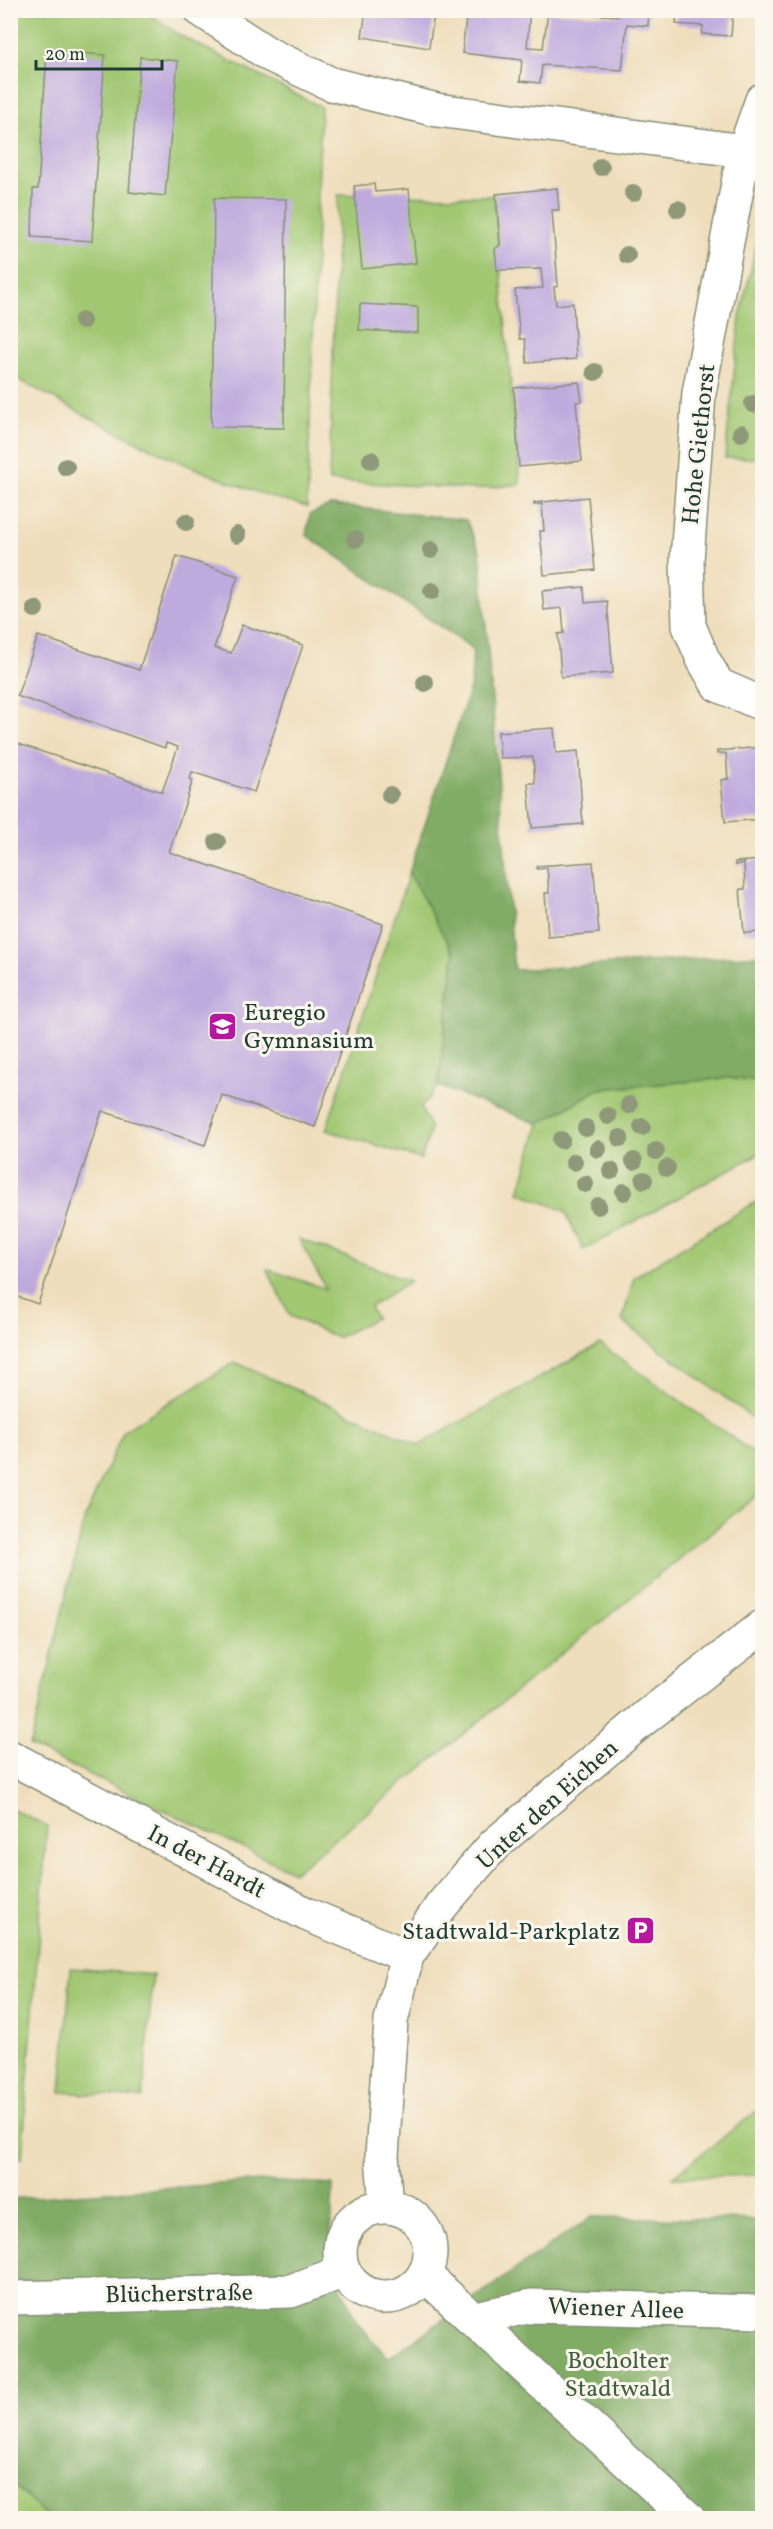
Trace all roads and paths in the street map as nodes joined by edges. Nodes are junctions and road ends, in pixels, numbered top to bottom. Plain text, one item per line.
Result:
1 (201, 10) edge
2 (762, 100) edge
3 (753, 154) edge
4 (762, 704) edge
5 (762, 1627) edge
6 (10, 1757) edge
7 (407, 1956) junction
8 (386, 2206) junction
9 (344, 2271) junction
10 (425, 2275) junction
11 (10, 2298) edge
12 (762, 2312) edge
13 (471, 2319) junction
14 (688, 2518) edge

1 - 3 street
2 - 3 street, Hohe Giethorst
3 - 4 street, Hohe Giethorst
5 - 7 street, Unter den Eichen
6 - 7 street, In der Hardt
7 - 8 street, Unter den Eichen
8 - 9 street
8 - 10 street
9 - 10 street
9 - 11 street, Blücherstraße
10 - 13 street
12 - 13 street, Wiener Allee
13 - 14 street

